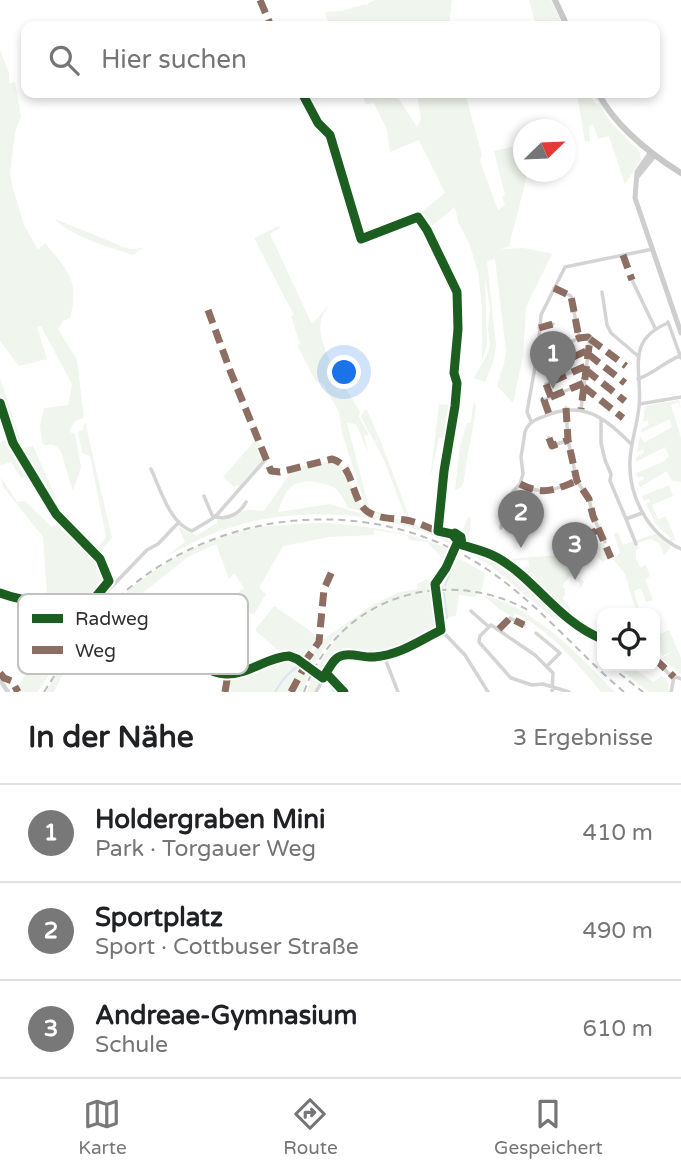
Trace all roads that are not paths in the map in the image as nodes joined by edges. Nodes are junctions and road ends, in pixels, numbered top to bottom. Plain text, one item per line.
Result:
1 (555, 0) edge
2 (565, 21) edge
3 (602, 98) edge
4 (640, 143) junction
5 (653, 154) junction
6 (644, 161) junction
7 (681, 173) edge
8 (636, 177) junction
9 (653, 249) junction
10 (632, 280) dead end
11 (554, 288) junction
12 (602, 292) dead end
13 (553, 324) dead end
14 (539, 328) junction
15 (655, 328) junction
16 (681, 332) edge
17 (579, 338) junction
18 (538, 350) junction
19 (588, 350) junction
20 (548, 353) junction
21 (638, 356) junction
22 (680, 357) edge
23 (554, 366) junction
24 (586, 366) junction
25 (638, 379) junction
26 (553, 380) junction
27 (584, 383) junction
28 (551, 397) junction
29 (680, 399) edge
30 (639, 404) junction
31 (566, 408) junction
32 (581, 409) junction
33 (549, 414) junction
34 (601, 419) junction
35 (531, 421) junction
36 (549, 438) dead end
37 (568, 440) junction
38 (631, 444) junction
39 (266, 459) dead end
40 (151, 469) dead end
41 (577, 481) junction
42 (520, 484) junction
43 (204, 496) dead end
44 (246, 502) dead end
45 (642, 513) junction
46 (215, 517) junction
47 (626, 519) junction
48 (179, 522) junction
49 (501, 528) dead end
50 (599, 530) junction
51 (583, 536) dead end
52 (605, 542) dead end
53 (636, 544) dead end
54 (681, 549) edge
55 (104, 594) edge
56 (471, 611) dead end
57 (524, 625) dead end
58 (489, 627) junction
59 (499, 629) junction
60 (536, 633) dead end
61 (384, 656) junction
62 (660, 664) edge
63 (547, 666) junction
64 (248, 669) edge
65 (674, 677) junction
66 (323, 678) junction
67 (681, 679) edge
68 (0, 680) edge
69 (553, 686) junction
70 (8, 692) edge
71 (316, 692) edge
72 (398, 692) edge
73 (488, 692) edge
74 (552, 692) edge
75 (569, 692) edge
76 (671, 692) edge

1 - 2 main road
3 - 4 main road
4 - 5 main road
4 - 6 main road
5 - 6 main road
5 - 7 main road
5 - 8 main road
6 - 8 main road
8 - 9 main road
9 - 11 street
9 - 16 main road
10 - 15 street
11 - 14 street
11 - 17 street
12 - 21 street
13 - 14 street
14 - 18 street
15 - 21 street
15 - 22 street
17 - 19 street
17 - 20 street
18 - 20 street
18 - 35 street
19 - 23 street
19 - 24 street
20 - 23 street
21 - 25 street
22 - 25 street
23 - 26 street
24 - 26 street
24 - 27 street
25 - 30 street
26 - 28 street
27 - 28 street
27 - 32 street
28 - 33 street
29 - 30 street
30 - 38 street
31 - 32 street
31 - 33 street
31 - 37 street
32 - 34 street
33 - 35 street
34 - 38 street
34 - 47 street
35 - 42 street
36 - 37 street
37 - 41 street
38 - 45 street
39 - 46 street
40 - 48 street
41 - 42 street
41 - 50 street
42 - 49 street
43 - 46 street
44 - 46 street
45 - 47 street
45 - 54 street
46 - 48 street
47 - 53 street
48 - 55 street
50 - 51 street
50 - 52 street
56 - 58 street
57 - 59 street
58 - 59 street
58 - 69 street
59 - 63 street
60 - 63 street
61 - 66 street
61 - 72 street
61 - 73 street
62 - 65 street
63 - 69 street
64 - 66 street
65 - 67 street
65 - 76 street
66 - 71 street
68 - 70 street
69 - 74 street
69 - 75 street

